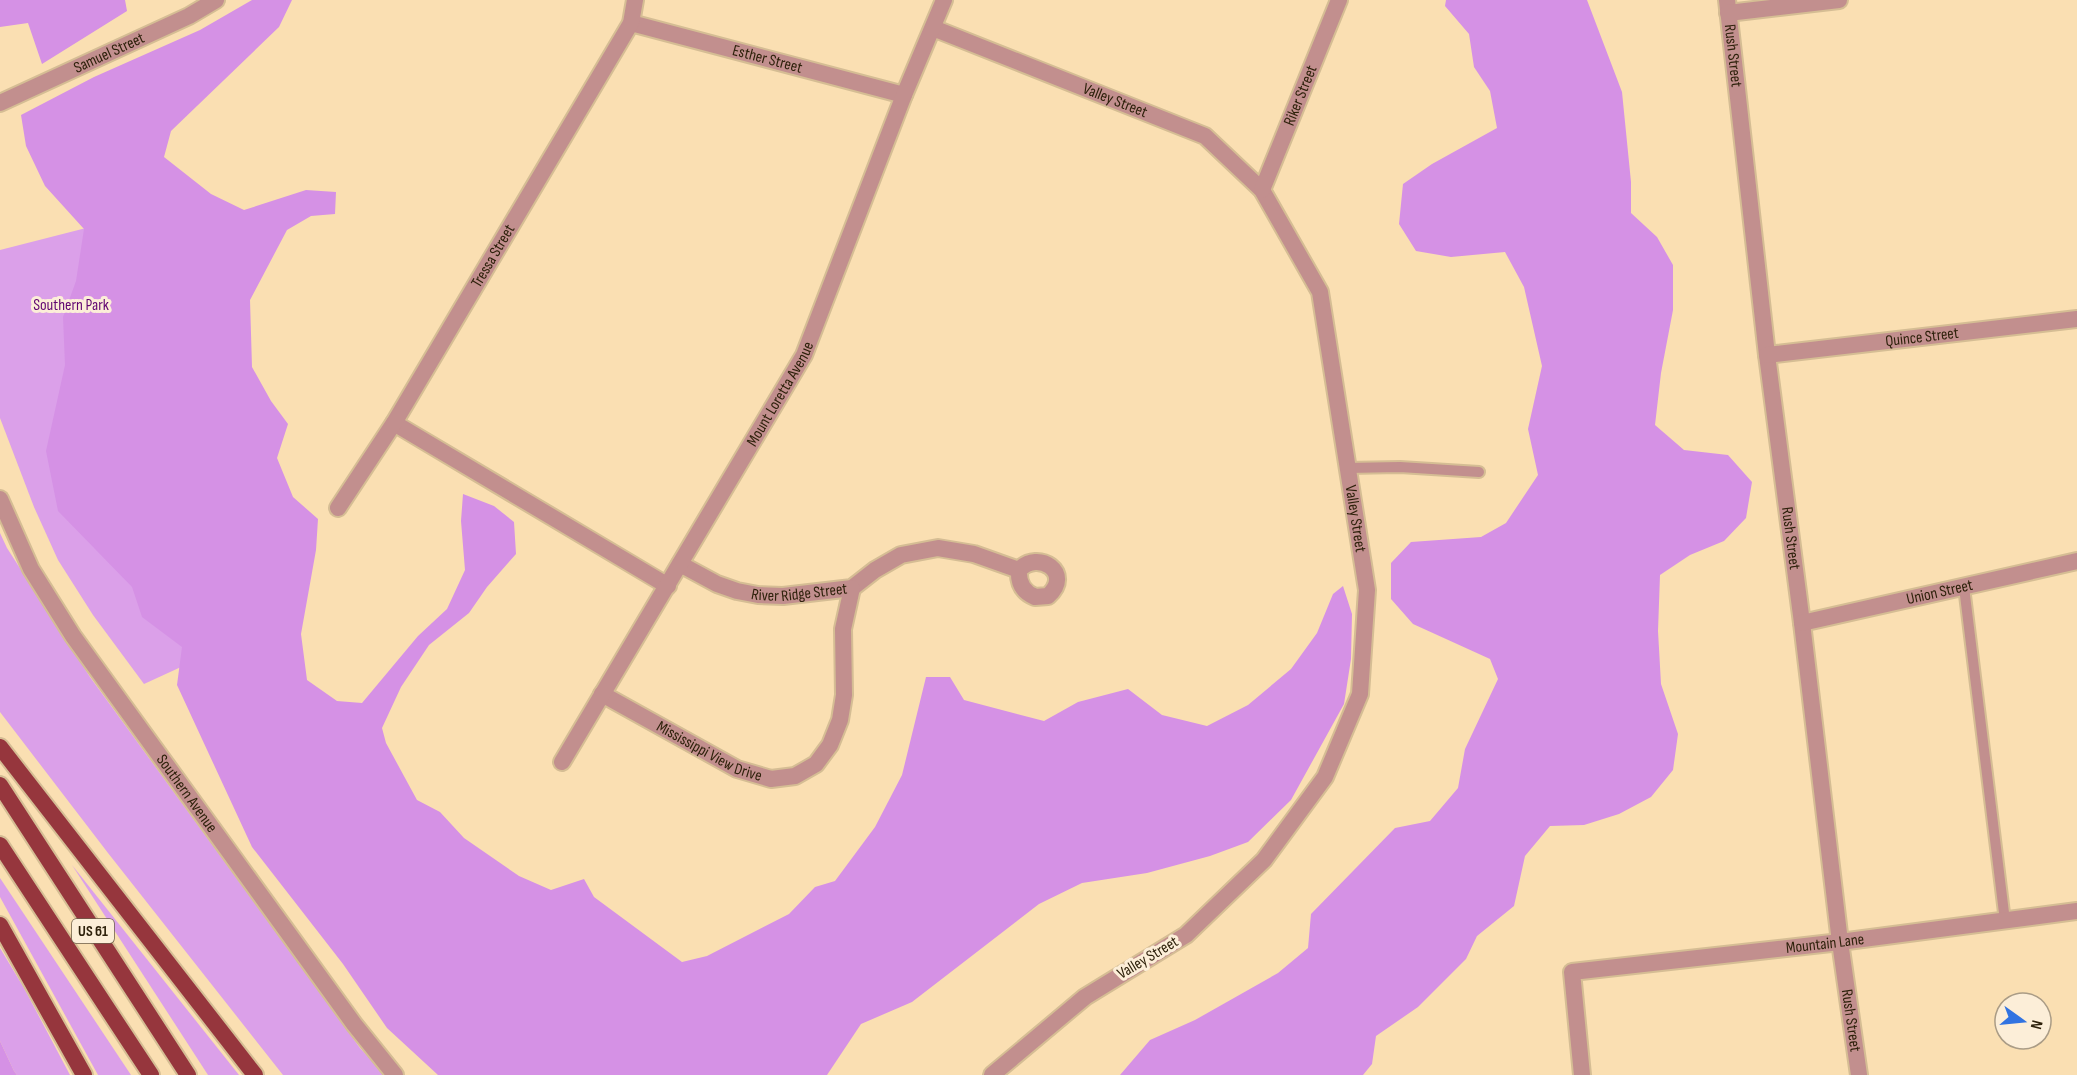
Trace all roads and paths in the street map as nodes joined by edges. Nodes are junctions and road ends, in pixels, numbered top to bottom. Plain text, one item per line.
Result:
1 (216, 0) edge
2 (635, 0) edge
3 (944, 0) edge
4 (1339, 0) edge
5 (1839, 0) edge
6 (1727, 6) edge
7 (630, 23) junction
8 (933, 28) junction
9 (903, 95) junction
10 (0, 103) edge
11 (1262, 190) junction
12 (2077, 319) edge
13 (1767, 356) junction
14 (394, 423) junction
15 (1347, 468) junction
16 (1479, 472) dead end
17 (0, 499) edge
18 (338, 508) dead end
19 (2077, 561) edge
20 (680, 564) junction
21 (1019, 570) dead end
22 (668, 586) junction
23 (1964, 587) junction
24 (852, 588) junction
25 (1802, 623) junction
26 (602, 694) junction
27 (0, 747) edge
28 (562, 762) dead end
29 (0, 785) edge
30 (0, 845) edge
31 (2077, 911) edge
32 (2005, 921) junction
33 (0, 926) edge
34 (1840, 942) junction
35 (84, 1075) edge
36 (151, 1075) edge
37 (188, 1075) edge
38 (255, 1075) edge
39 (395, 1075) edge
40 (992, 1075) edge
41 (1582, 1075) edge
42 (1859, 1075) edge

1 - 10 street, Samuel Street
2 - 7 street, Tressa Street
3 - 8 street, Mount Loretta Avenue
4 - 11 street, Riker Street
5 - 6 street
6 - 13 street, Rush Street
7 - 9 street, Esther Street
7 - 14 street, Tressa Street
8 - 9 street, Mount Loretta Avenue
8 - 11 street, Valley Street
9 - 20 street, Mount Loretta Avenue
11 - 15 street, Valley Street
12 - 13 street, Quince Street
13 - 25 street, Rush Street
14 - 18 street, Tressa Street
14 - 22 street
15 - 16 lane
15 - 40 street, Valley Street
17 - 39 street, Southern Avenue
19 - 23 street, Union Street
20 - 22 street, Mount Loretta Avenue
20 - 24 street, River Ridge Street
21 - 24 street, River Ridge Street
22 - 26 street, Mount Loretta Avenue
23 - 25 street, Union Street
23 - 32 lane
24 - 26 street, Mississippi View Drive
25 - 34 street, Rush Street
26 - 28 street, Mount Loretta Avenue
27 - 38 highway
29 - 37 highway, US 61
30 - 36 highway, US 61
31 - 32 street, Mountain Lane
32 - 34 street, Mountain Lane
33 - 35 highway
34 - 41 street, Mountain Lane
34 - 42 street, Rush Street

